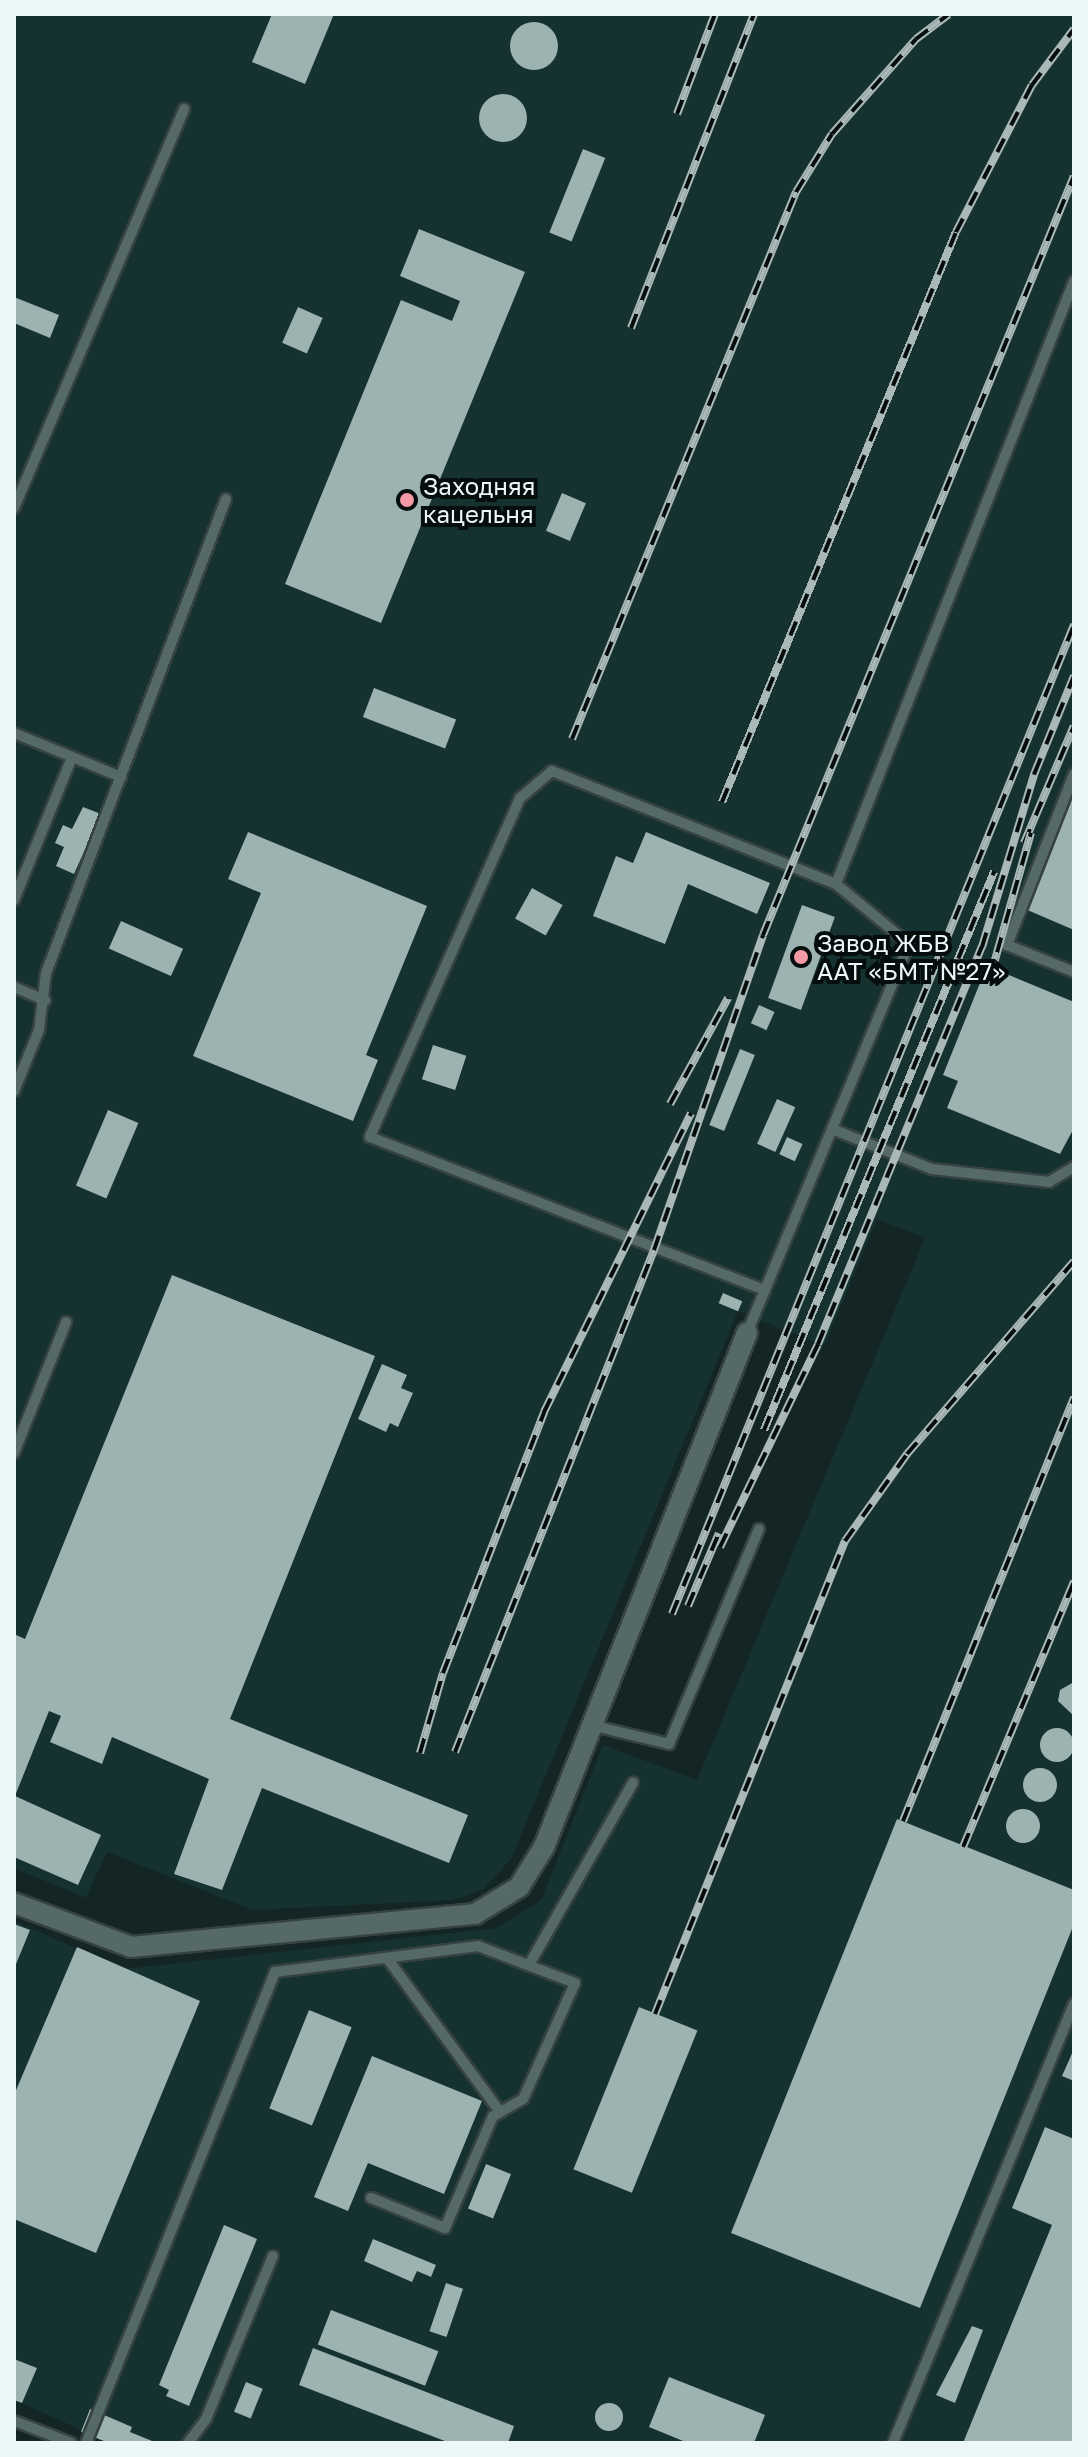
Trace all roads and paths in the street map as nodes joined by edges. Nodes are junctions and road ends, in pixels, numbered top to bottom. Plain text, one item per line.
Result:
1 (184, 109) dead end
2 (1074, 281) edge
3 (226, 499) dead end
4 (14, 508) edge
5 (14, 733) edge
6 (72, 757) junction
7 (1074, 774) edge
8 (121, 777) junction
9 (836, 884) junction
10 (14, 900) edge
11 (1074, 972) edge
12 (14, 987) edge
13 (45, 1000) junction
14 (14, 1091) edge
15 (832, 1129) junction
16 (1074, 1167) edge
17 (765, 1290) junction
18 (66, 1322) dead end
19 (747, 1333) joint
20 (14, 1453) edge
21 (759, 1529) dead end
22 (591, 1725) junction
23 (633, 1783) dead end
24 (14, 1903) edge
25 (387, 1958) junction
26 (529, 1965) junction
27 (1074, 2004) edge
28 (500, 2112) junction
29 (371, 2198) dead end
30 (273, 2256) dead end
31 (14, 2421) edge
32 (71, 2443) edge
33 (86, 2443) edge
34 (188, 2443) edge
35 (893, 2443) edge

1 - 4 lane
2 - 9 lane
3 - 8 lane
5 - 6 lane
6 - 8 lane
6 - 10 lane
7 - 11 lane
8 - 13 lane
9 - 15 lane
9 - 17 lane
12 - 13 lane
13 - 14 lane
15 - 16 lane
15 - 17 lane
17 - 19 lane
18 - 20 lane
19 - 22 street
21 - 22 lane
22 - 24 street
23 - 26 lane
25 - 26 lane
25 - 28 lane
25 - 33 lane
26 - 28 lane
27 - 35 lane
28 - 29 lane
30 - 34 lane
31 - 32 lane

